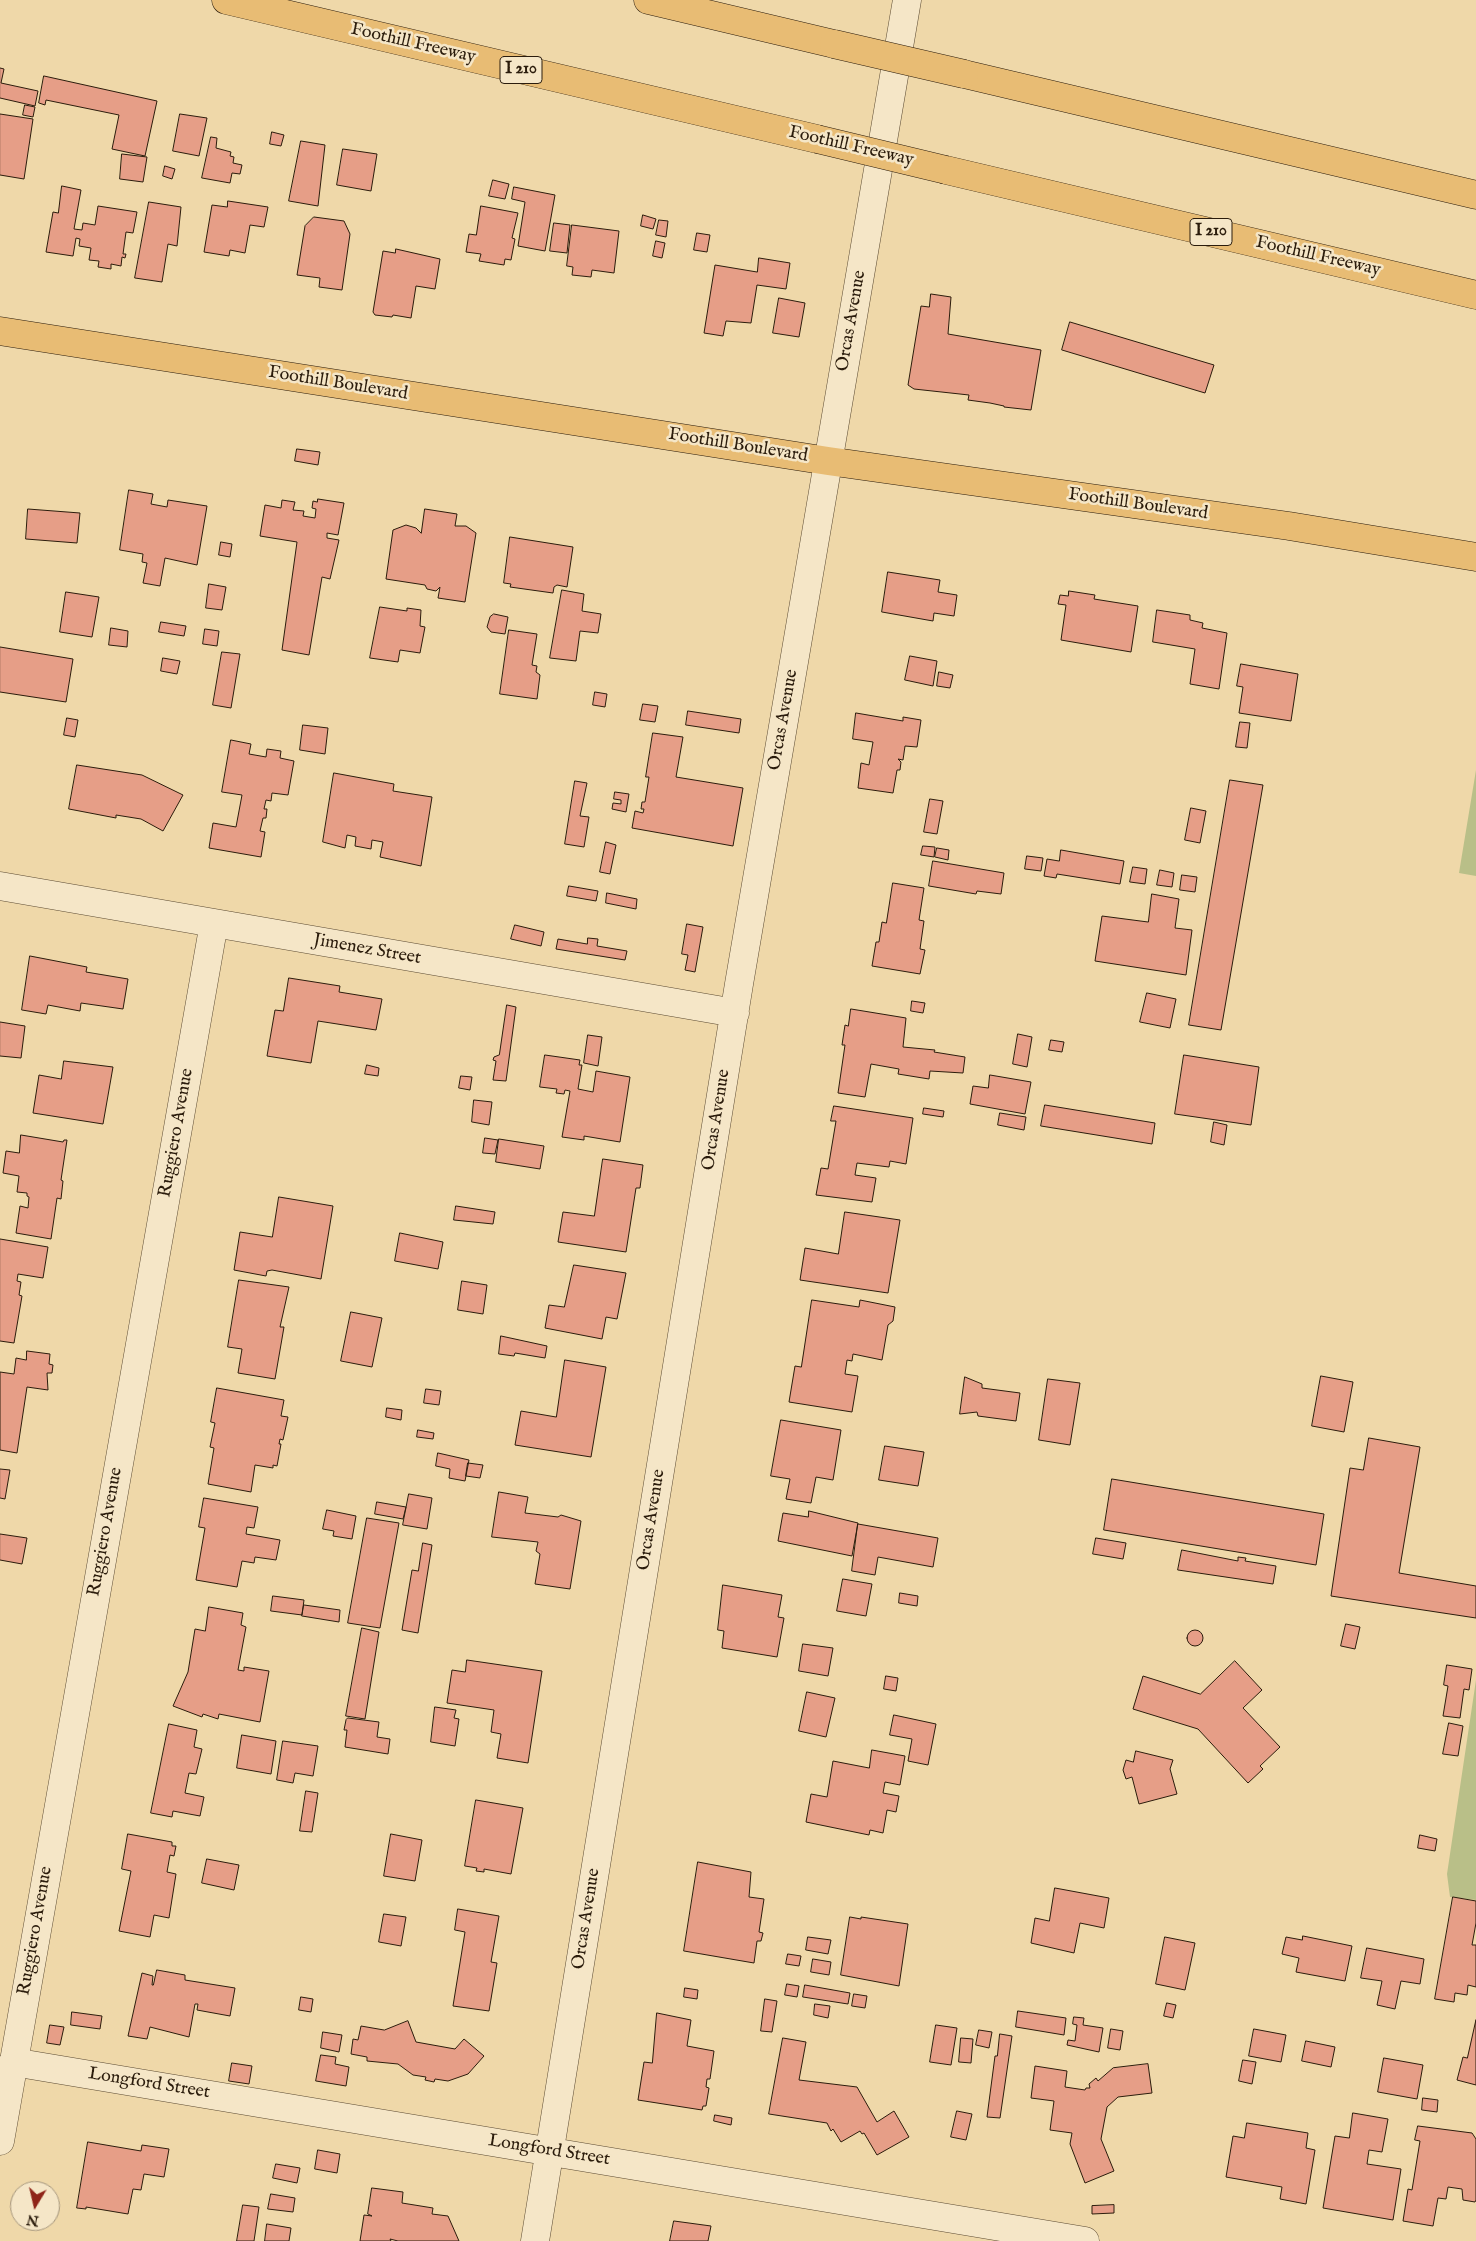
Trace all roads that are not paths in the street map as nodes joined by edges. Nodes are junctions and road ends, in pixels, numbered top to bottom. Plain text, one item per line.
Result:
1 (226, 0) edge
2 (648, 0) edge
3 (907, 0) edge
4 (1476, 195) edge
5 (1476, 295) edge
6 (0, 331) edge
7 (828, 461) junction
8 (1476, 557) edge
9 (0, 886) edge
10 (214, 923) junction
11 (735, 1014) junction
12 (13, 2062) junction
13 (0, 2141) edge
14 (549, 2151) junction
15 (535, 2241) edge
16 (1085, 2241) edge

1 - 5 main road, Foothill Freeway / I 210, bridge
2 - 4 main road, bridge
3 - 7 street, Orcas Avenue
6 - 7 main road, Foothill Boulevard
7 - 8 main road, Foothill Boulevard
7 - 11 street, Orcas Avenue
9 - 10 street, Jimenez Street
10 - 11 street, Jimenez Street
10 - 12 street, Ruggiero Avenue
11 - 14 street, Orcas Avenue
12 - 13 street, Ruggiero Avenue
12 - 14 street, Longford Street
14 - 15 street, Orcas Avenue
14 - 16 street, Longford Street

